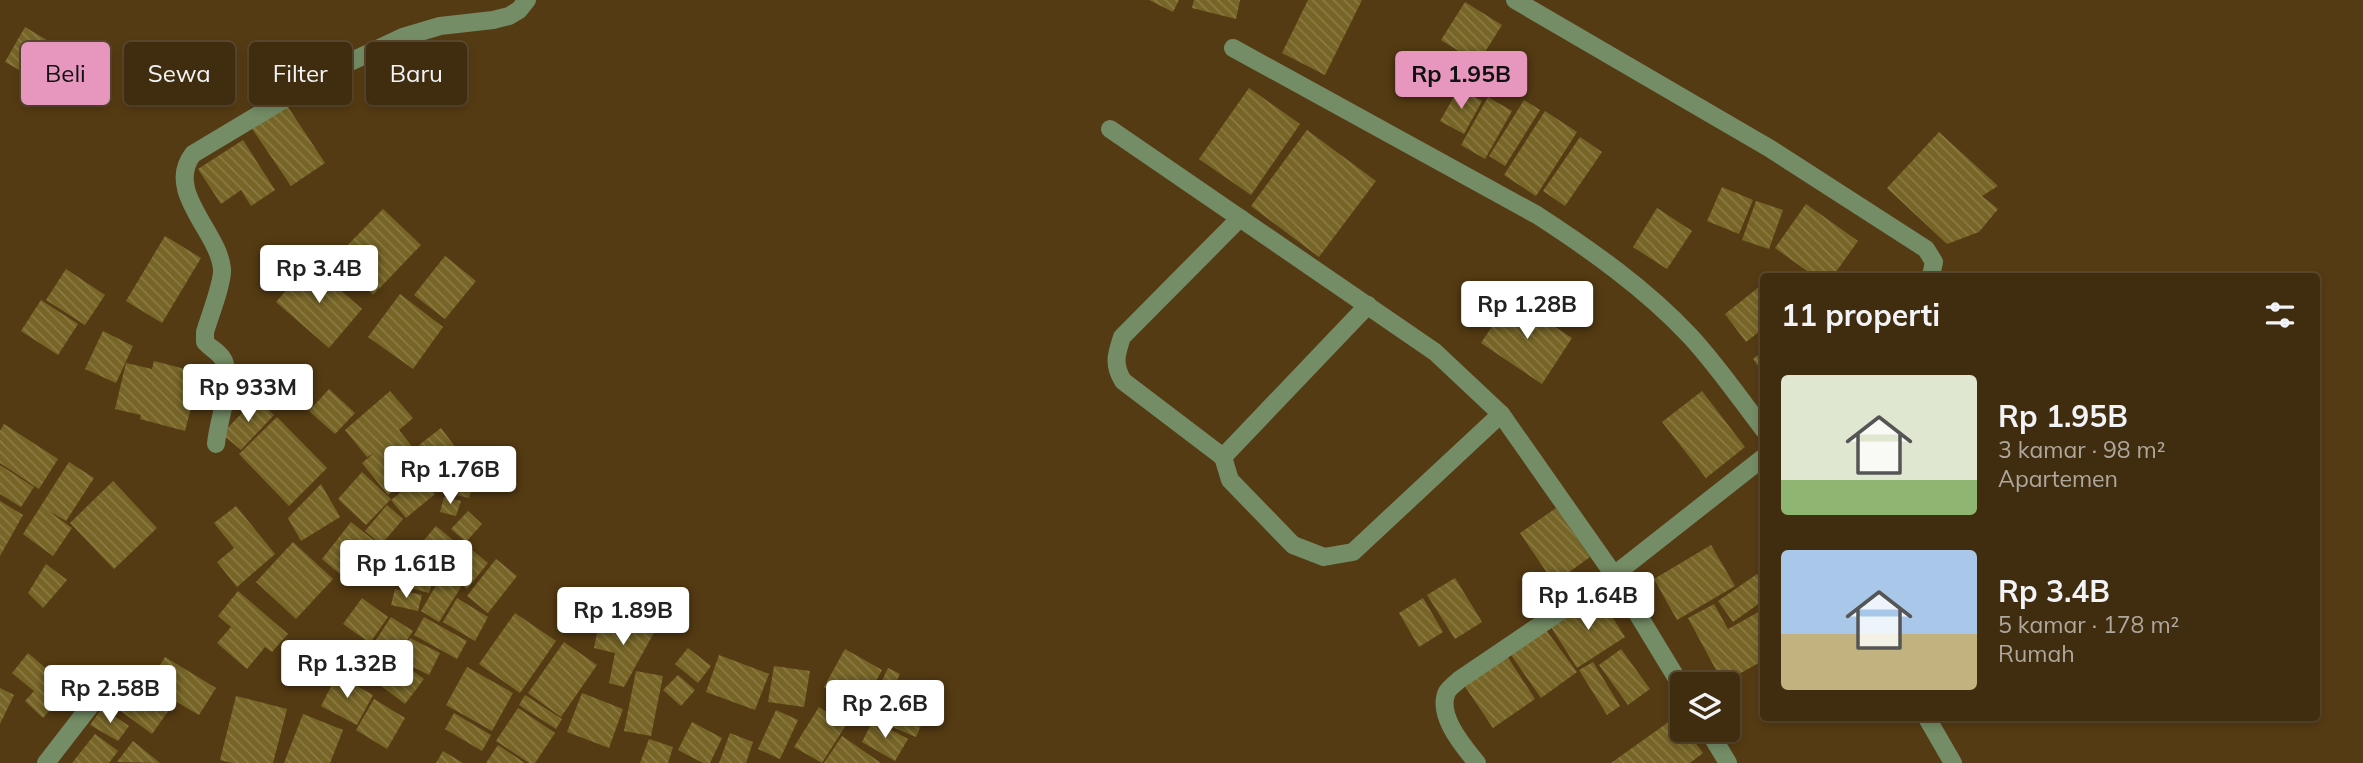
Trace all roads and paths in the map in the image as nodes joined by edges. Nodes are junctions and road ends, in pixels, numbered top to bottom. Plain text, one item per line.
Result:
1 (527, 0) edge
2 (1515, 0) edge
3 (1233, 48) dead end
4 (1110, 129) dead end
5 (1240, 218) junction
6 (1932, 273) edge
7 (1367, 305) junction
8 (1501, 414) junction
9 (1760, 425) edge
10 (216, 444) dead end
11 (1223, 457) junction
12 (1760, 460) edge
13 (1614, 575) junction
14 (1673, 672) edge
15 (111, 679) dead end
16 (1929, 721) edge
17 (1715, 742) edge
18 (46, 763) edge
19 (1476, 763) edge
20 (1728, 763) edge
21 (1952, 763) edge

1 - 10 street
2 - 6 street
3 - 9 street
4 - 5 street
5 - 7 street
5 - 11 street
7 - 8 street
7 - 11 street
8 - 11 street
8 - 13 street
12 - 13 street
13 - 14 street
13 - 19 street
15 - 18 street
16 - 21 street
17 - 20 street

